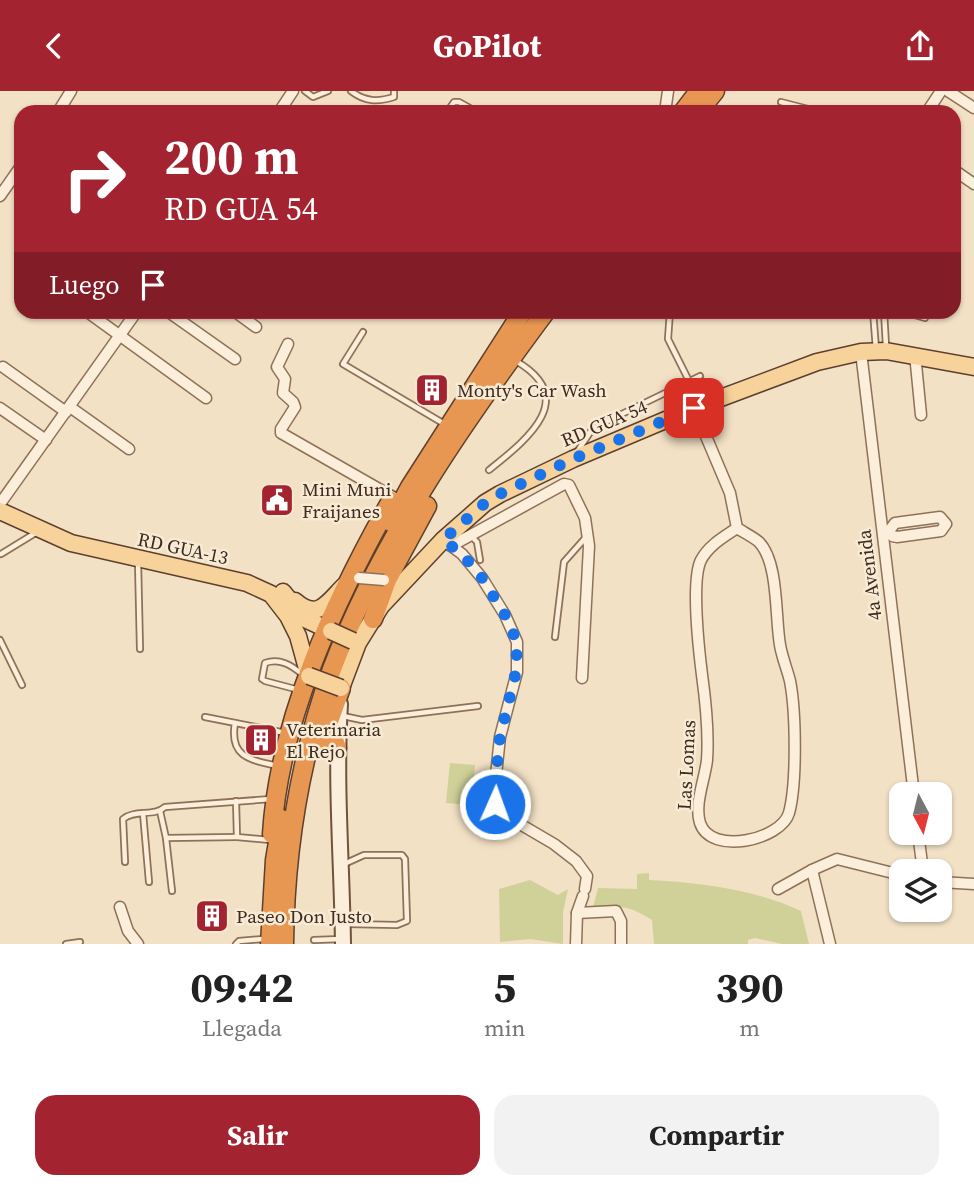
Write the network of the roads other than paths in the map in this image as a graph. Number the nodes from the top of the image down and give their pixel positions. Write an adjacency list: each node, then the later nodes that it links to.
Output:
1 (305, 91): 2 (lane)
2 (328, 91)
3 (351, 91): 4 (lane)
4 (394, 91)
5 (948, 91): 8 (street)
6 (781, 102): 7 (lane)
7 (793, 105)
8 (974, 108)
9 (14, 176): 10 (street)
10 (0, 196)
11 (97, 319): 24 (street)
12 (131, 319): 24 (street)
13 (178, 319): 28 (street)
14 (245, 319): 22 (street)
15 (517, 319): 41 (highway)
16 (518, 319): 87 (highway)
17 (541, 319): 87 (highway)
18 (542, 319): 29 (highway)
19 (669, 319): 34 (lane)
20 (873, 319): 26 (lane)
21 (882, 319): 26 (lane)
22 (256, 327)
23 (363, 332): 41 (lane)
24 (120, 335): 35 (street); 38 (street)
25 (288, 344): 46 (street)
26 (874, 351): 27 (main road, RD GUA 54); 30 (main road, RD GUA 54); 40 (street, 4a Avenida)
27 (915, 354): 32 (main road, RD GUA 54); 39 (street)
28 (235, 359)
29 (516, 361): 45 (lane); 59 (highway)
30 (810, 364): 37 (main road, RD GUA 54); 40 (street)
31 (3, 367): 38 (street)
32 (974, 367)
33 (700, 376): 34 (lane)
34 (689, 381): 44 (lane)
35 (206, 398)
36 (0, 408): 42 (street)
37 (694, 408): 44 (main road, RD GUA 54); 48 (street)
38 (68, 409): 42 (street); 43 (street)
39 (921, 415)
40 (868, 420): 50 (street, 4a Avenida)
41 (441, 422): 46 (highway)
42 (46, 440): 47 (street)
43 (129, 449)
44 (573, 459): 53 (main road, RD GUA 54)
45 (489, 471)
46 (393, 496): 58 (highway)
47 (1, 504): 49 (main road, RD GUA-13); 60 (main road, RD GUA-13)
48 (737, 528): 48 (street, Las Lomas)
49 (41, 530): 54 (lane); 55 (main road, RD GUA-13)
50 (885, 531): 50 (street); 78 (street, 4a Avenida)
51 (470, 535): 52 (street); 53 (street); 56 (lane)
52 (587, 535): 63 (lane); 67 (street)
53 (447, 543): 57 (main road, RD GUA 54); 99 (street)
54 (1, 554)
55 (138, 560): 66 (lane); 68 (main road, RD GUA-13)
56 (480, 560)
57 (412, 573): 59 (street); 61 (main road, RD GUA 54)
58 (354, 578): 59 (street, bridge); 60 (main road); 62 (highway)
59 (386, 580): 61 (highway)
60 (278, 586): 62 (main road, RD GUA-13)
61 (373, 619): 65 (main road, RD GUA 54)
62 (329, 630): 65 (main road, RD GUA-13, bridge); 68 (highway)
63 (555, 637)
64 (0, 640): 69 (lane)
65 (355, 642): 70 (main road, RD GUA 54)
66 (140, 649)
67 (582, 678)
68 (307, 682): 68 (lane); 70 (main road, bridge); 75 (highway)
69 (22, 685)
70 (341, 688): 72 (street); 76 (highway)
71 (478, 706): 72 (lane)
72 (339, 715): 76 (street)
73 (205, 717): 74 (lane)
74 (235, 723): 75 (lane); 77 (lane)
75 (290, 733): 77 (highway)
76 (328, 749): 83 (highway); 89 (street)
77 (282, 767): 79 (highway)
78 (913, 782)
79 (274, 798): 80 (lane); 86 (highway)
80 (236, 801): 81 (lane); 84 (lane)
81 (160, 811): 82 (lane); 85 (lane)
82 (143, 813): 88 (lane); 93 (lane)
83 (301, 832): 87 (highway); 101 (highway)
84 (237, 837): 85 (lane); 86 (lane)
85 (166, 838): 97 (lane)
86 (272, 840): 87 (highway); 100 (highway)
87 (282, 860): 92 (highway)
88 (125, 862)
89 (342, 865): 102 (street); 102 (lane)
90 (812, 870): 91 (street); 96 (street); 113 (street)
91 (889, 872)
92 (280, 882): 100 (highway); 101 (highway); 105 (highway); 109 (highway)
93 (149, 883)
94 (952, 883): 95 (street)
95 (974, 884)
96 (778, 890)
97 (172, 891)
98 (120, 907): 107 (street)
99 (577, 913): 111 (street); 112 (street)
100 (265, 916): 105 (highway)
101 (295, 917): 110 (highway)
102 (343, 936): 103 (lane)
103 (314, 940)
104 (80, 942): 106 (lane)
105 (265, 942): 108 (lane)
106 (66, 944)
107 (138, 944)
108 (236, 944)
109 (284, 944)
110 (294, 944)
111 (576, 944)
112 (621, 944)
113 (830, 944)

